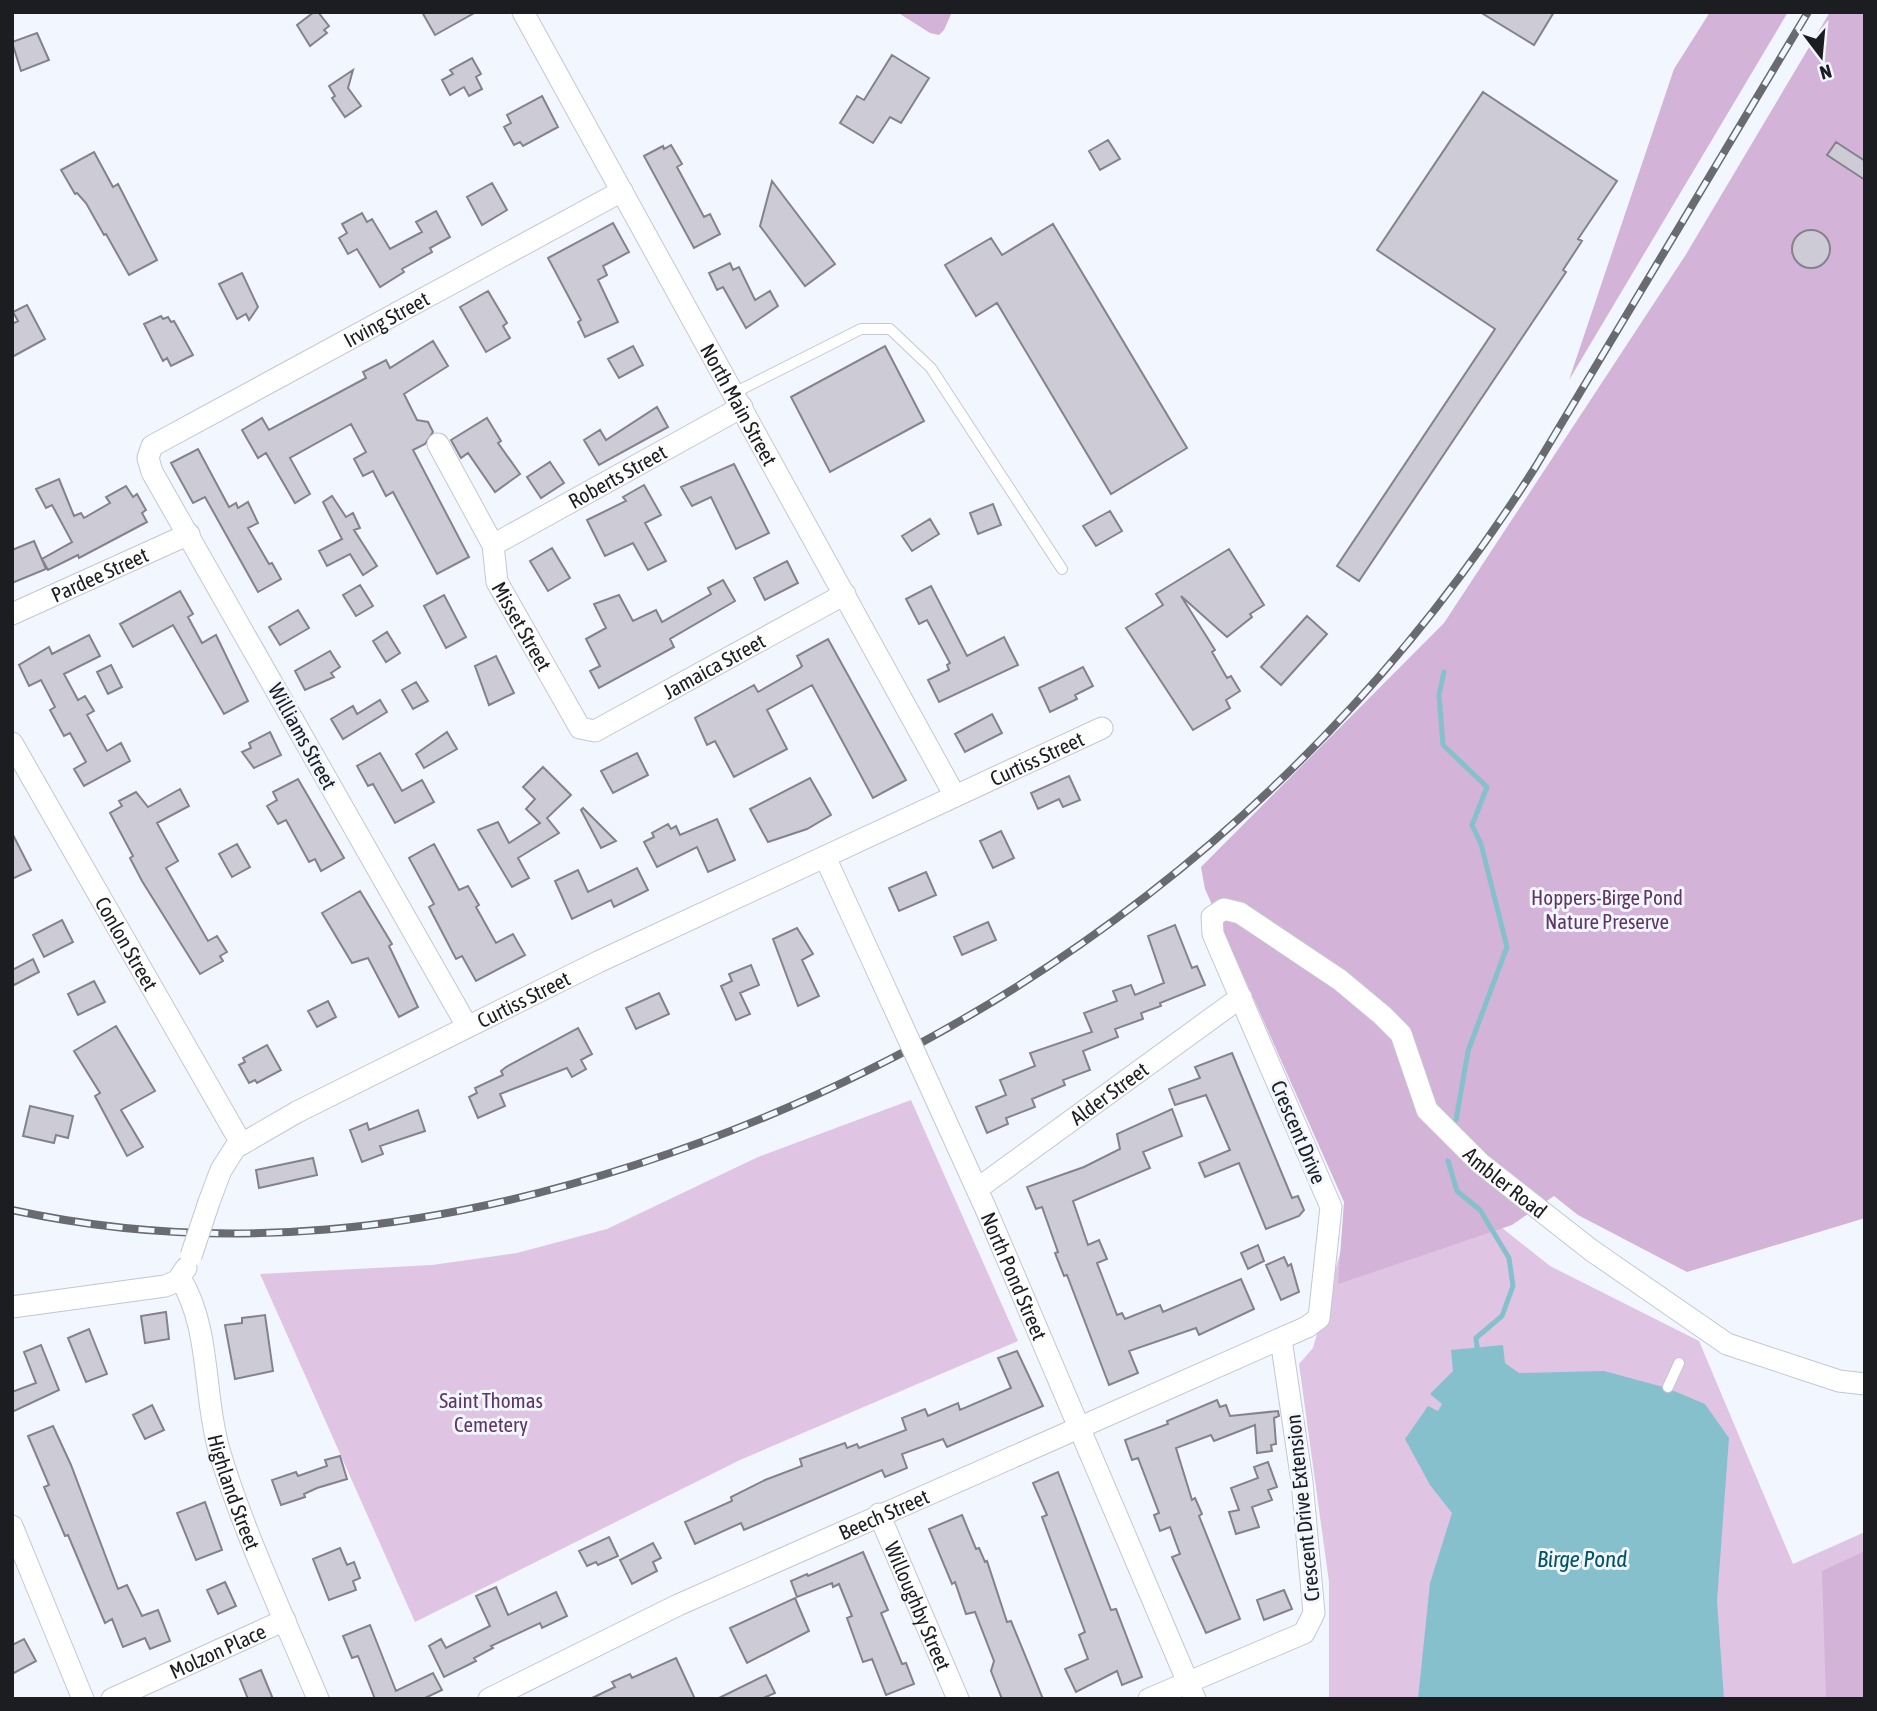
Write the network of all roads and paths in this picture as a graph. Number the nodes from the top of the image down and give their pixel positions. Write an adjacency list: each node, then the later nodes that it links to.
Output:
1 (523, 12): 2 (street, North Main Street)
2 (622, 191): 3 (street, North Main Street); 5 (street, Irving Street)
3 (738, 400): 7 (street, Roberts Street); 8 (lane); 9 (street, North Main Street)
4 (438, 444): 7 (street, Misset Street)
5 (152, 446): 6 (street, Williams Street)
6 (189, 534): 10 (street, Pardee Street); 18 (street, Williams Street)
7 (493, 545): 11 (street, Misset Street)
8 (1062, 569)
9 (845, 594): 11 (street, Jamaica Street); 14 (street, North Main Street)
10 (12, 614)
11 (580, 728)
12 (1102, 728): 14 (street, Curtiss Street)
13 (12, 743): 19 (street, Conlon Street)
14 (955, 796): 15 (street, Curtiss Street)
15 (825, 857): 18 (street, Curtiss Street); 20 (street, North Pond Street, bridge)
16 (1215, 914): 17 (street, Crescent Drive); 25 (street, Ambler Road)
17 (1241, 997): 20 (street, Alder Street); 23 (street, Crescent Drive)
18 (467, 1026): 19 (street, Curtiss Street)
19 (241, 1143): 21 (street, Curtiss Street, bridge)
20 (977, 1189): 27 (street, North Pond Street)
21 (180, 1278): 22 (street); 30 (street, Highland Street)
22 (12, 1307)
23 (1281, 1339): 27 (street, Beech Street); 31 (street, Crescent Drive Extension)
24 (1679, 1363): 26 (lane)
25 (1865, 1384)
26 (1668, 1387)
27 (1080, 1427): 28 (street, Beech Street); 31 (street, North Pond Street)
28 (879, 1514): 35 (street, Beech Street); 36 (street, Willoughby Street)
29 (12, 1525): 32 (street)
30 (285, 1620): 33 (street, Molzon Place); 34 (street, Highland Street)
31 (1191, 1690): 37 (street, Crescent Drive Extension)
32 (83, 1699)
33 (113, 1699)
34 (318, 1699)
35 (489, 1699)
36 (958, 1699)
37 (1149, 1699)

